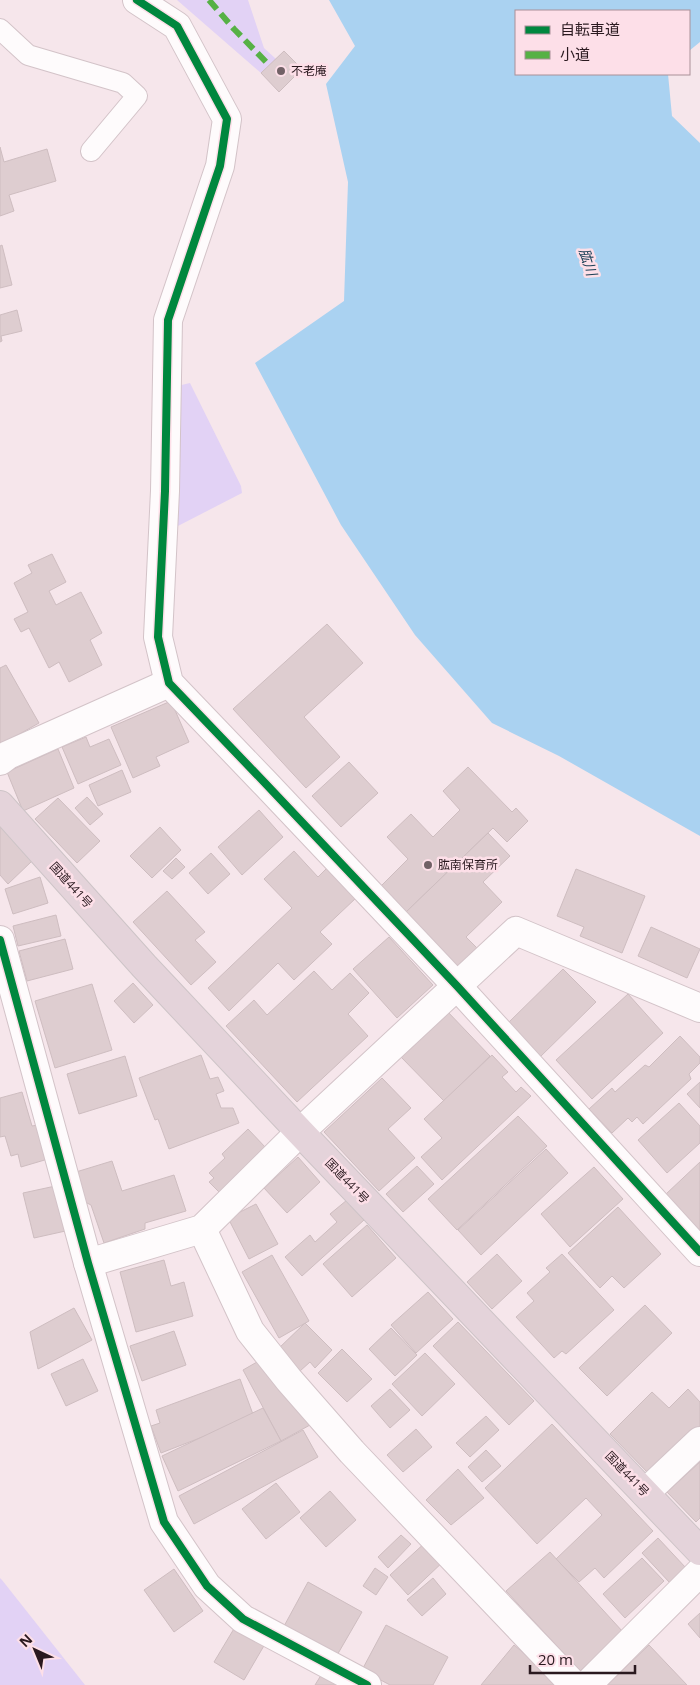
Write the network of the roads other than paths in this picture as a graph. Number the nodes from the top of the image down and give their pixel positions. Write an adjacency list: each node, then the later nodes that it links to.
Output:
1 (137, 0): 4 (street)
2 (0, 29): 3 (lane)
3 (91, 151)
4 (168, 683): 5 (street); 8 (street)
5 (0, 761)
6 (0, 806): 10 (highway, 国道441号)
7 (0, 940): 13 (street)
8 (457, 986): 9 (street); 10 (street); 12 (street)
9 (700, 1008)
10 (300, 1132): 11 (street); 15 (highway, 国道441号)
11 (202, 1229): 13 (street); 19 (street)
12 (700, 1252)
13 (88, 1263): 18 (street)
14 (700, 1441): 15 (street)
15 (645, 1493): 16 (highway, 国道441号)
16 (700, 1551)
17 (700, 1572): 20 (street)
18 (367, 1685)
19 (574, 1685)
20 (587, 1685)

